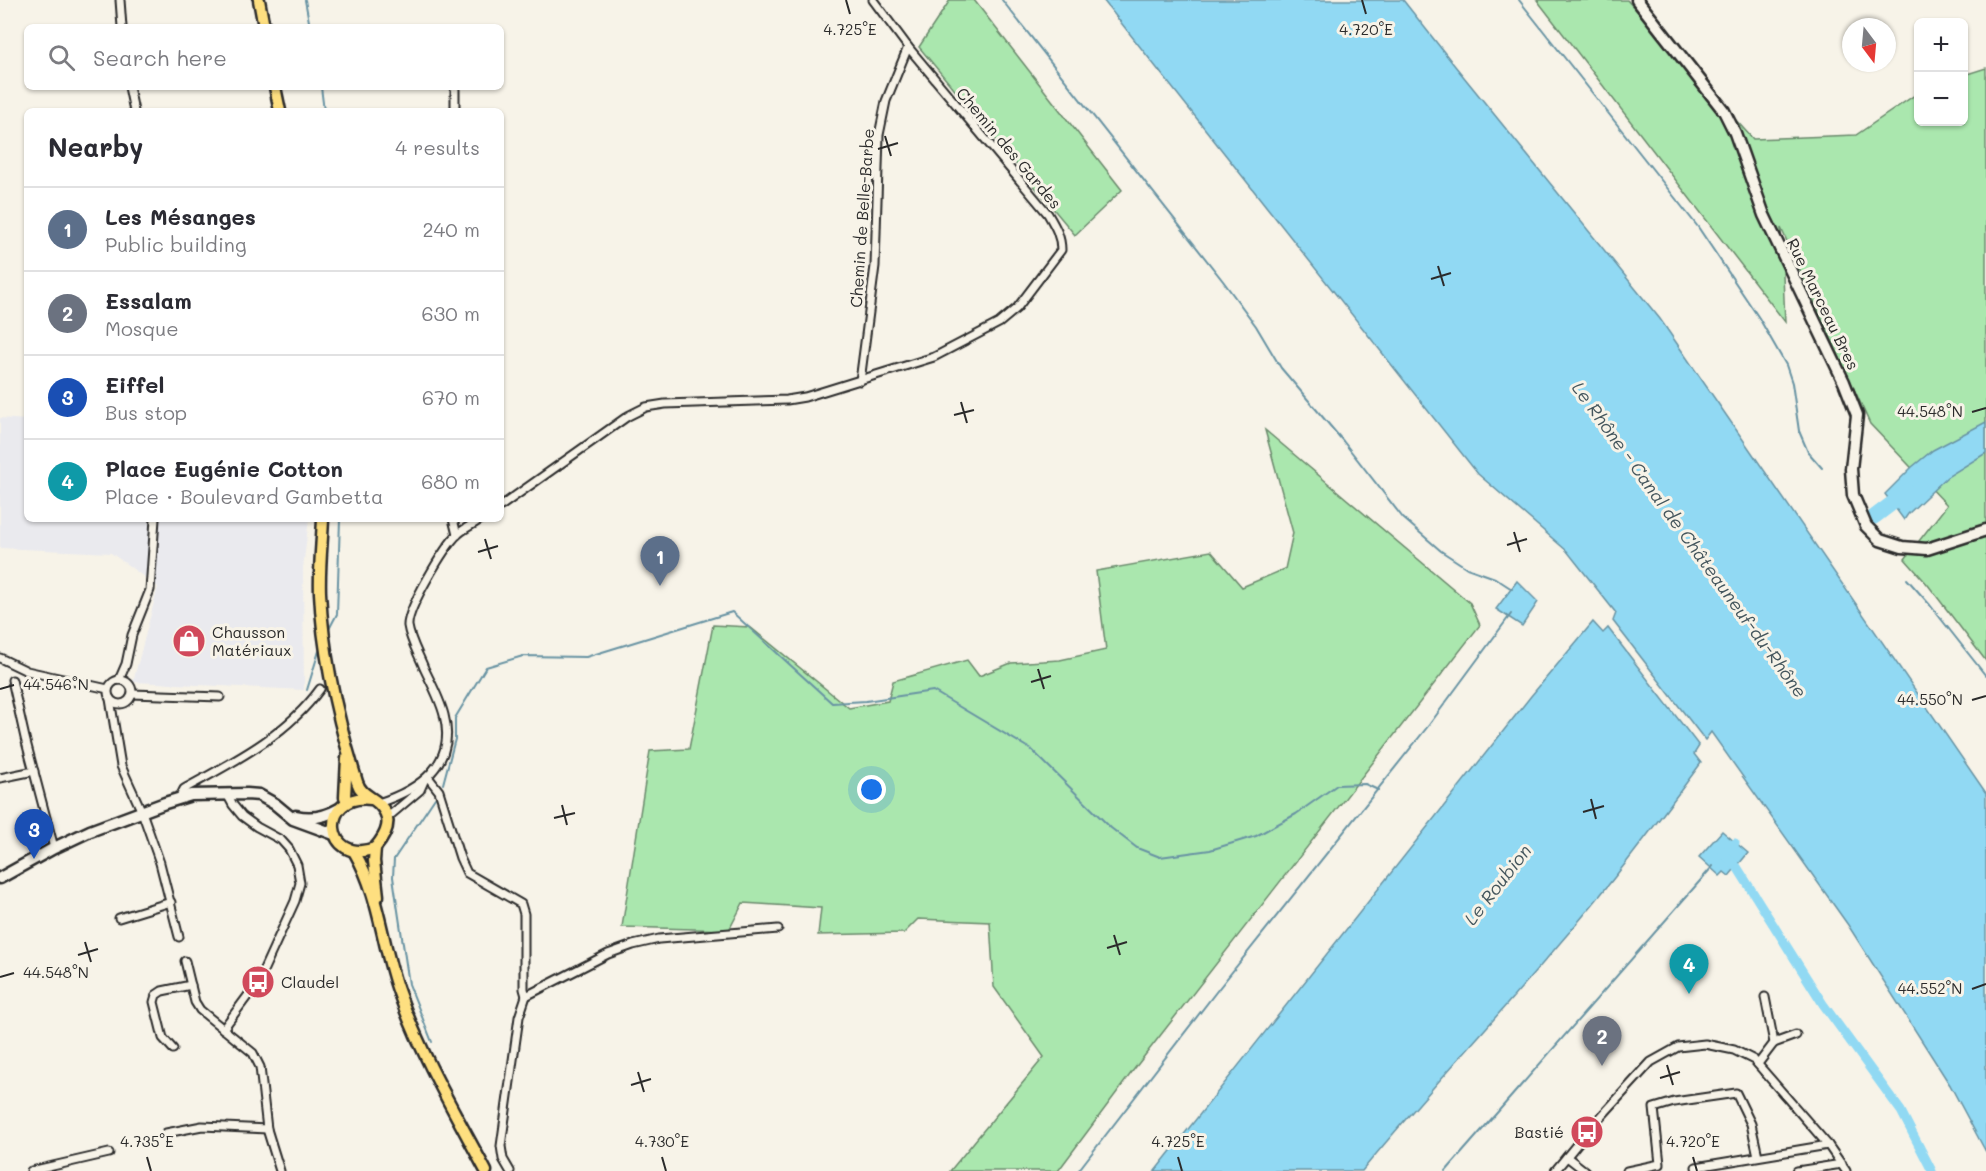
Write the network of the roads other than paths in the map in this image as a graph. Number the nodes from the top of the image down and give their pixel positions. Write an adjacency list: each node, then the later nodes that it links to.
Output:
1 (120, 0): 5 (street)
2 (259, 0): 6 (main road)
3 (873, 0): 7 (street)
4 (1637, 0): 20 (street, Rue Marceau Bres)
5 (122, 24)
6 (263, 24)
7 (908, 47): 14 (street, Chemin de Belle-Barbe); 14 (street, Chemin des Gardes)
8 (130, 90): 11 (street)
9 (276, 90): 12 (main road)
10 (455, 90): 13 (street)
11 (133, 108)
12 (279, 108)
13 (455, 108)
14 (860, 381): 15 (street, Chemin des Gardes)
15 (504, 504)
16 (155, 522): 23 (street)
17 (323, 522): 34 (main road)
18 (454, 522): 21 (street)
19 (476, 522): 21 (street)
20 (1986, 530)
21 (457, 535): 37 (street)
22 (0, 658): 27 (street)
23 (126, 664): 25 (street); 26 (street)
24 (12, 680): 35 (street)
25 (119, 680): 26 (street); 27 (street)
26 (129, 685): 29 (street)
27 (108, 689): 31 (street)
28 (320, 689): 39 (street)
29 (132, 694): 30 (street); 32 (street)
30 (220, 698)
31 (110, 699): 32 (street); 33 (street)
32 (118, 704): 33 (street)
33 (115, 732): 42 (street)
34 (347, 749): 40 (main road); 41 (main road)
35 (34, 771): 36 (street); 46 (street)
36 (0, 778)
37 (426, 779): 40 (street); 44 (street); 57 (street)
38 (227, 794): 39 (street); 43 (street); 59 (street)
39 (180, 797): 42 (street)
40 (375, 801): 41 (main road); 44 (main road)
41 (343, 805): 43 (street); 45 (main road)
42 (142, 812): 46 (street); 50 (street)
43 (287, 814): 45 (street)
44 (388, 817): 47 (main road)
45 (334, 834): 48 (main road)
46 (54, 848): 49 (street)
47 (375, 848): 48 (main road); 52 (main road)
48 (355, 853): 52 (main road)
49 (0, 878)
50 (171, 902): 51 (street); 54 (street)
51 (119, 918)
52 (380, 918): 74 (main road)
53 (778, 929): 57 (street)
54 (178, 937)
55 (185, 962): 56 (street)
56 (191, 985): 59 (street); 62 (street)
57 (526, 996): 71 (street)
58 (1764, 997): 61 (street)
59 (223, 1029): 64 (street)
60 (1796, 1035): 61 (street)
61 (1774, 1043): 63 (street)
62 (173, 1049)
63 (1758, 1064): 66 (street); 69 (street)
64 (267, 1129): 65 (street); 73 (street)
65 (166, 1133)
66 (1828, 1145): 68 (street); 70 (street)
67 (109, 1153): 72 (street)
68 (1758, 1156): 77 (street); 78 (street)
69 (1567, 1157): 75 (street); 76 (street)
70 (1842, 1164): 79 (street); 80 (street)
71 (509, 1170)
72 (31, 1171)
73 (280, 1171)
74 (486, 1171)
75 (1555, 1171)
76 (1585, 1171)
77 (1627, 1171)
78 (1696, 1171)
79 (1797, 1171)
80 (1846, 1171)

